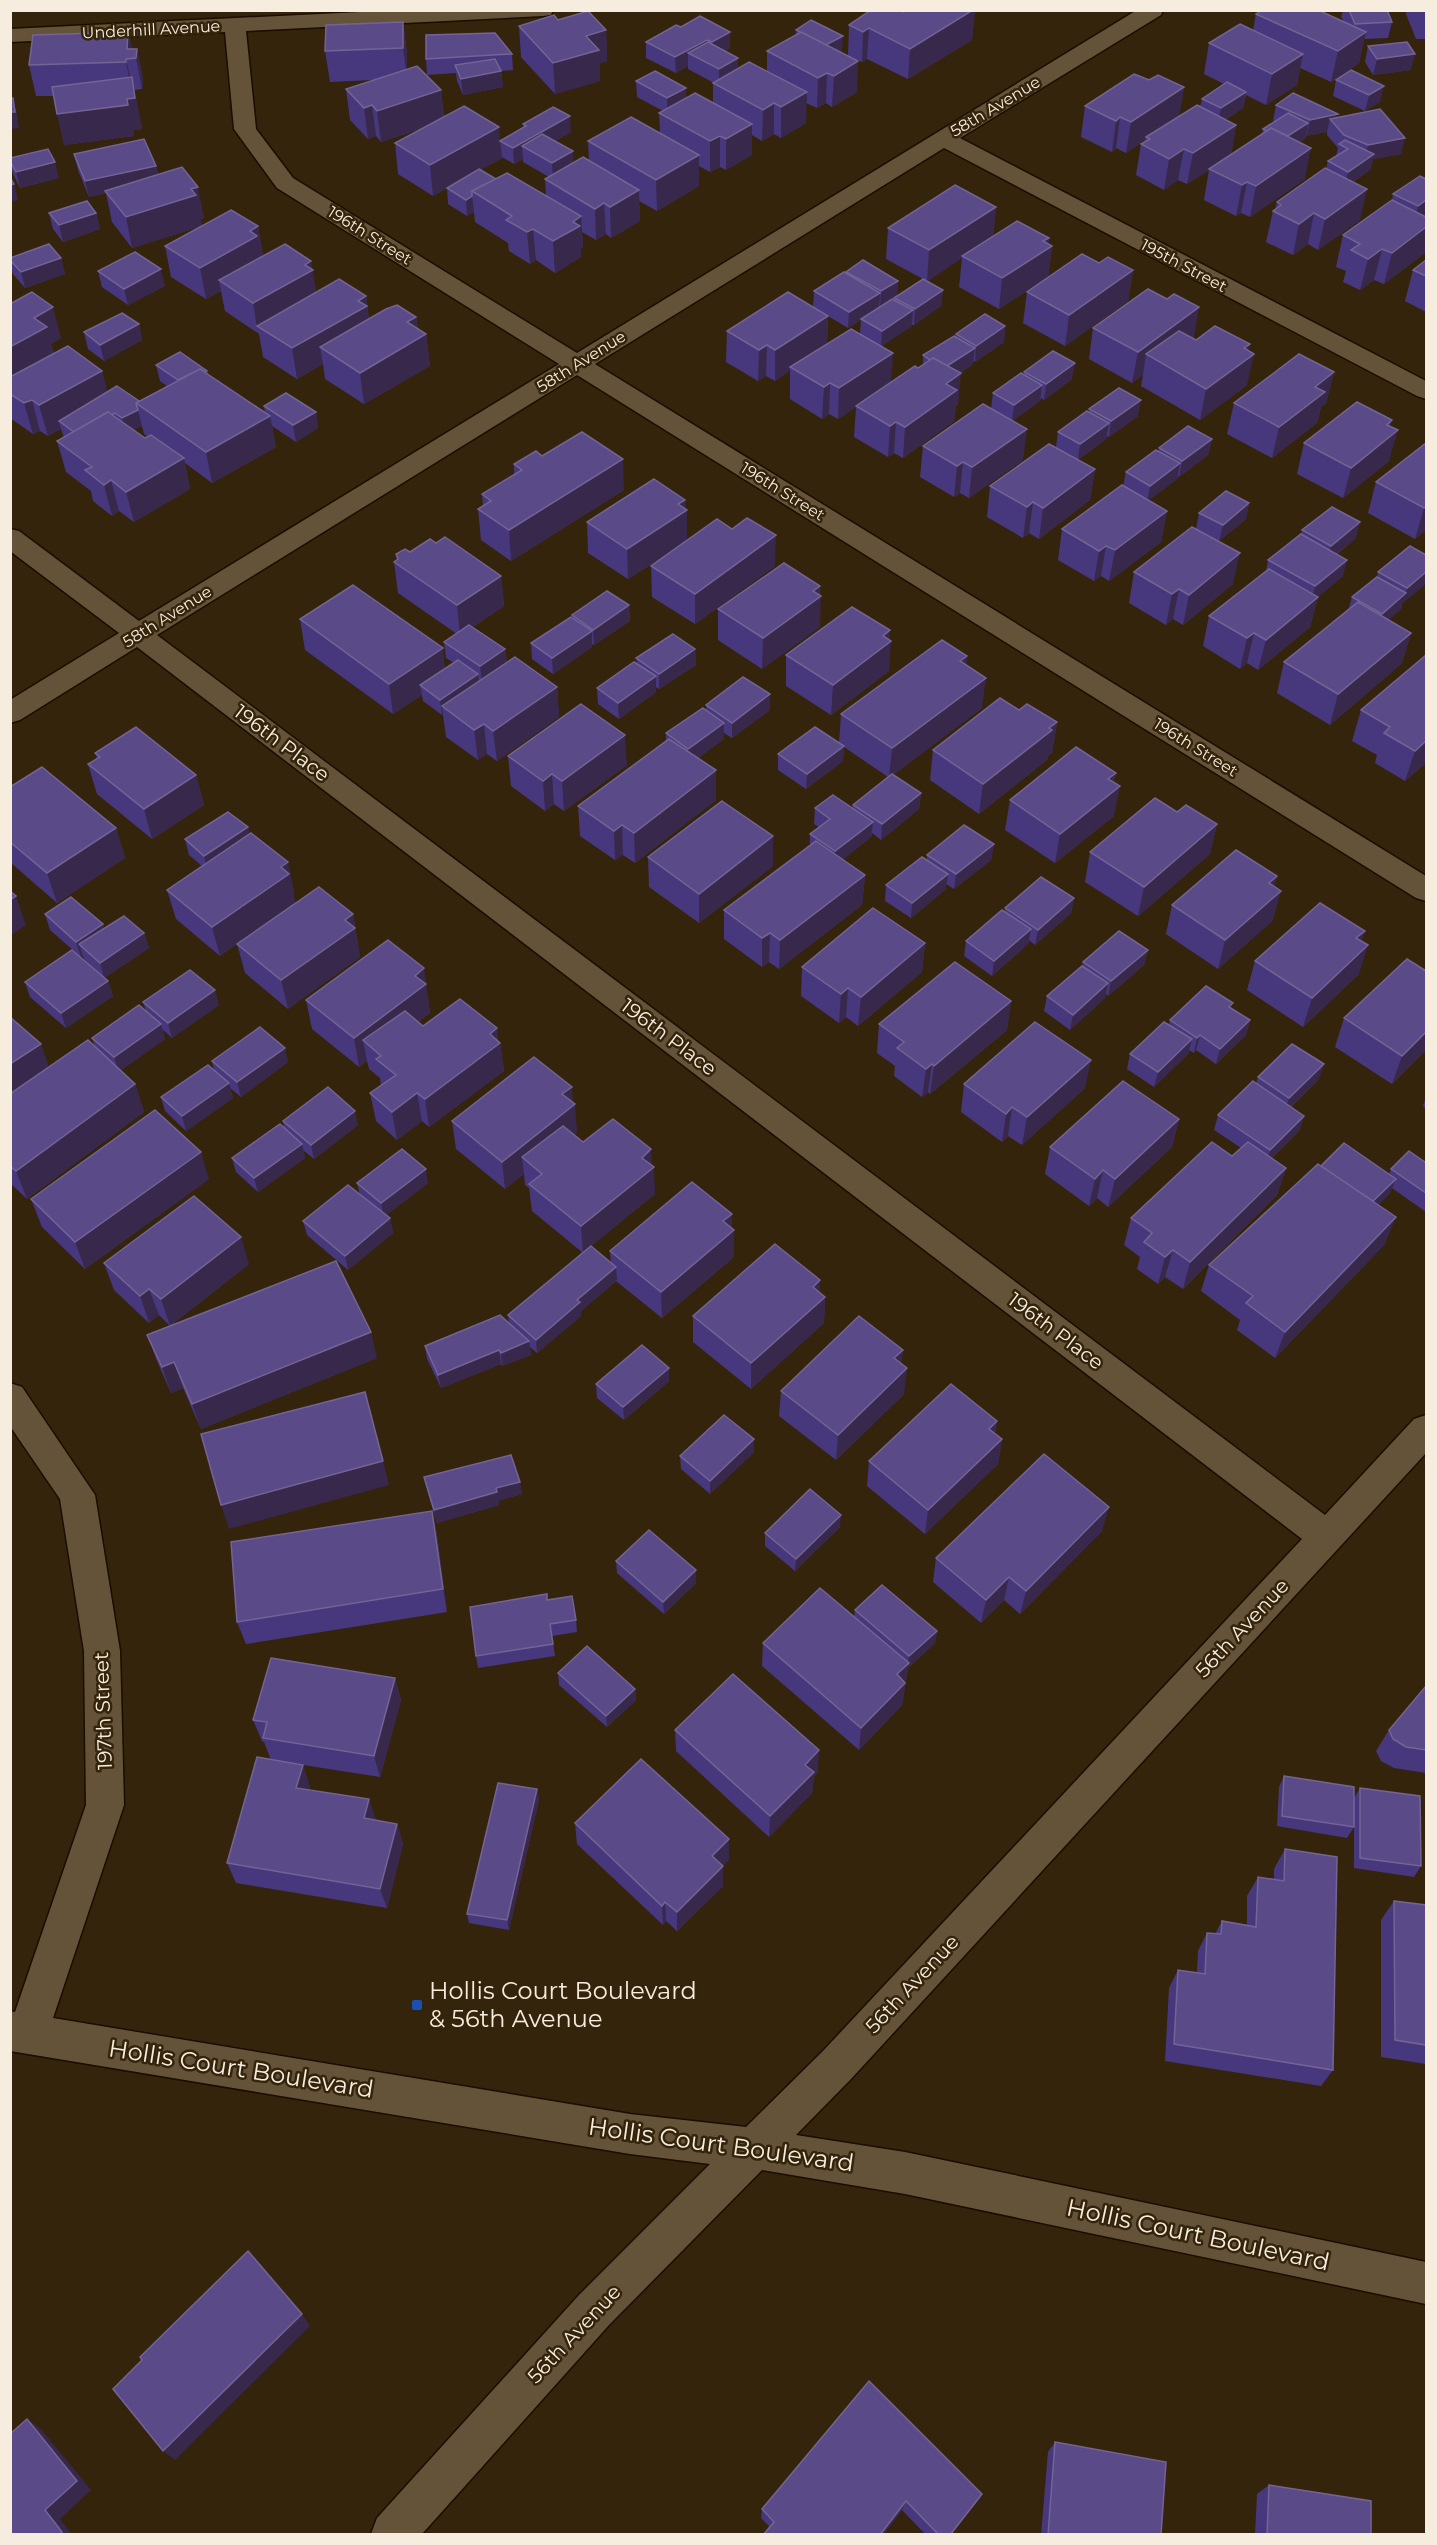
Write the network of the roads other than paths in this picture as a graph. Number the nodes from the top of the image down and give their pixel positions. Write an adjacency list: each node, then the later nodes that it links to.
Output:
1 (543, 10): 3 (street, Underhill Avenue)
2 (1153, 10): 5 (street, 58th Avenue)
3 (235, 25): 4 (street, Underhill Avenue); 6 (street, 196th Street)
4 (10, 36)
5 (942, 138): 6 (street, 58th Avenue); 7 (street, 195th Street)
6 (577, 363): 9 (street, 58th Avenue); 11 (street, 196th Street)
7 (1426, 391)
8 (10, 537): 9 (street, 196th Place)
9 (139, 633): 10 (street, 58th Avenue); 14 (street, 196th Place)
10 (10, 713)
11 (1426, 890)
12 (10, 1397): 15 (street, 197th Street)
13 (1426, 1430): 14 (street, 56th Avenue)
14 (1327, 1537): 16 (street, 56th Avenue)
15 (19, 2032): 16 (street, Hollis Court Boulevard)
16 (757, 2149): 17 (street, Hollis Court Boulevard); 18 (street, 56th Avenue)
17 (1426, 2283)
18 (393, 2535)

